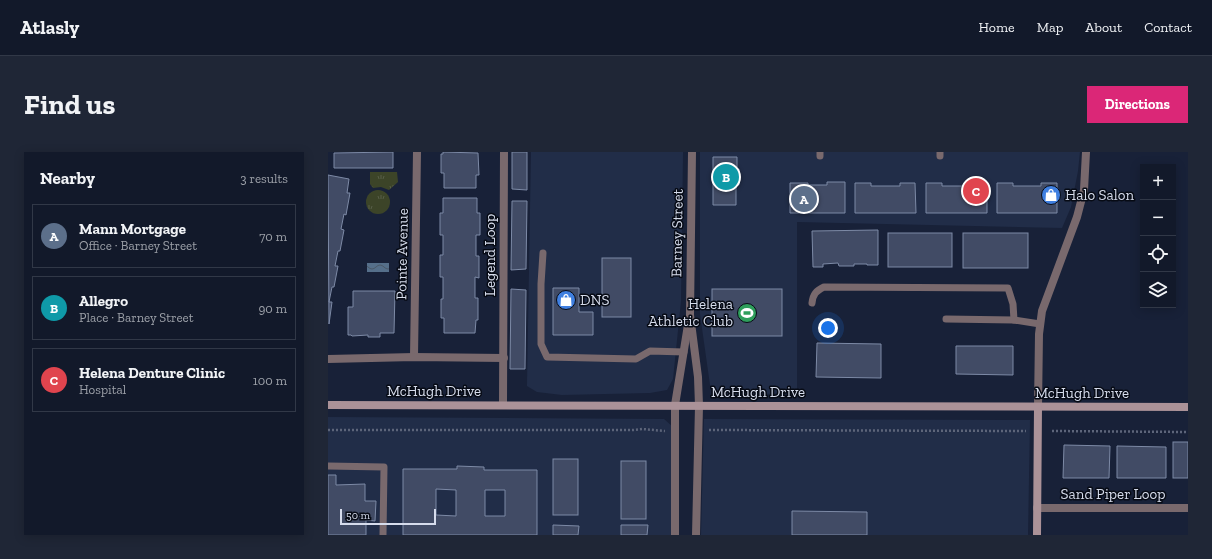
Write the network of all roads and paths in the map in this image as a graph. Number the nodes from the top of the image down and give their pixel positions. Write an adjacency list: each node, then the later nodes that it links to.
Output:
1 (417, 152): 12 (street, Pointe Avenue)
2 (504, 152): 13 (street, Legend Loop)
3 (692, 152): 7 (street, Barney Street)
4 (1086, 152): 10 (street)
5 (543, 253): 11 (lane)
6 (812, 303): 9 (lane)
7 (690, 315): 11 (street); 18 (street)
8 (946, 319): 9 (lane)
9 (1014, 320): 10 (lane)
10 (1040, 324): 19 (street)
11 (684, 352): 17 (street)
12 (414, 357): 13 (street); 14 (street)
13 (504, 358): 16 (street, Legend Loop)
14 (328, 359)
15 (328, 405): 16 (street, McHugh Drive)
16 (503, 405): 17 (street, McHugh Drive)
17 (676, 406): 18 (street, McHugh Drive); 31 (street)
18 (699, 406): 19 (street, McHugh Drive); 32 (street)
19 (1038, 407): 20 (street, McHugh Drive); 28 (street)
20 (1188, 407)
21 (328, 430): 22 (path)
22 (670, 430)
23 (706, 430): 24 (path)
24 (1026, 431)
25 (1052, 431): 26 (path)
26 (1188, 432)
27 (328, 466): 30 (lane)
28 (1038, 508): 29 (street, Sand Piper Loop); 33 (street)
29 (1188, 508)
30 (383, 535)
31 (675, 535)
32 (696, 535)
33 (1037, 535)

